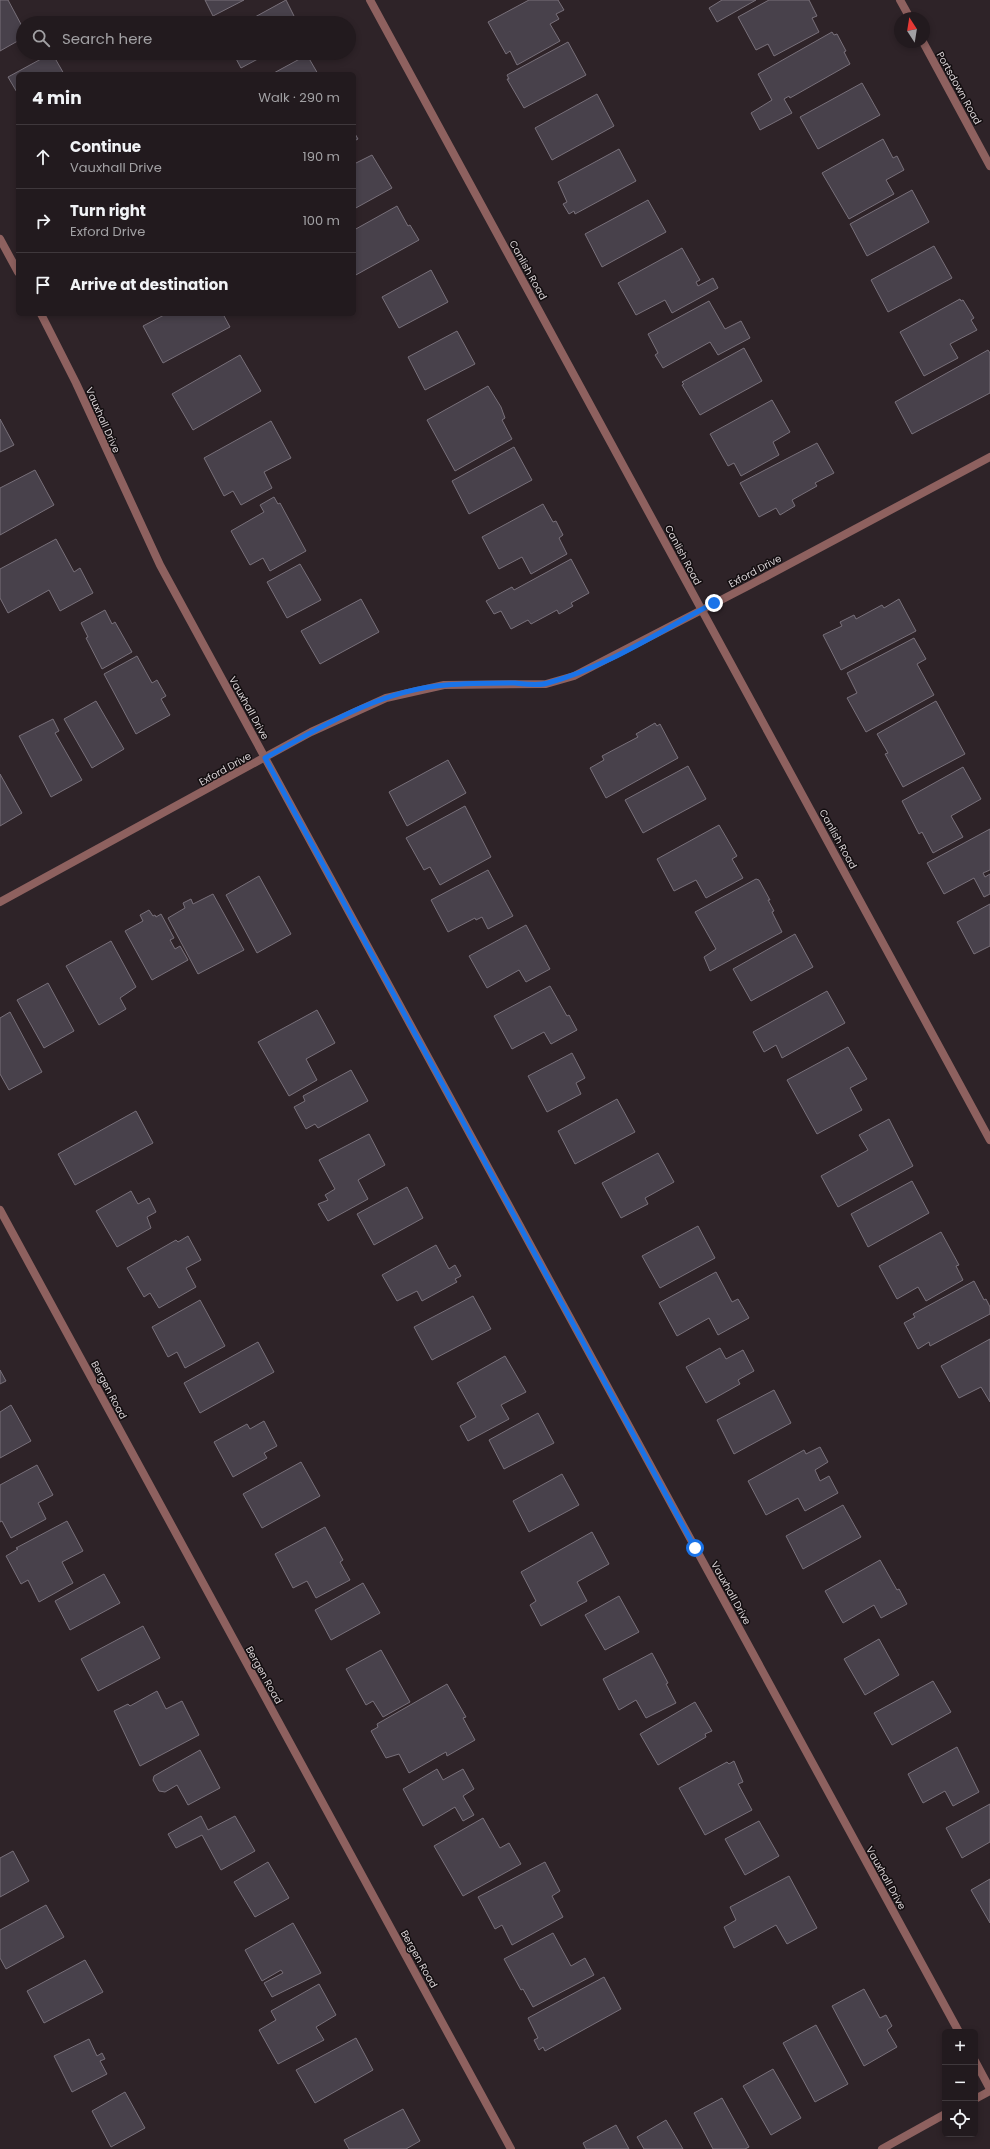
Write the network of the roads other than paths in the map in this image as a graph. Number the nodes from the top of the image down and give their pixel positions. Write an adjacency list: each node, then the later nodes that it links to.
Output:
1 (370, 0): 10 (street, Canlish Road)
2 (900, 0): 3 (street)
3 (907, 12)
4 (926, 48): 5 (street, Portsdown Road)
5 (990, 166)
6 (0, 239): 7 (street)
7 (16, 268)
8 (42, 316): 11 (street, Vauxhall Drive)
9 (990, 457): 10 (street, Exford Drive)
10 (702, 610): 11 (street, Exford Drive); 13 (street, Canlish Road)
11 (265, 758): 12 (street, Exford Drive); 15 (street, Vauxhall Drive)
12 (0, 902)
13 (990, 1140)
14 (0, 1210): 20 (street, Bergen Road)
15 (957, 2029)
16 (977, 2065): 17 (street)
17 (990, 2090): 18 (street)
18 (978, 2097)
19 (942, 2116): 21 (street)
20 (511, 2149)
21 (882, 2149)

